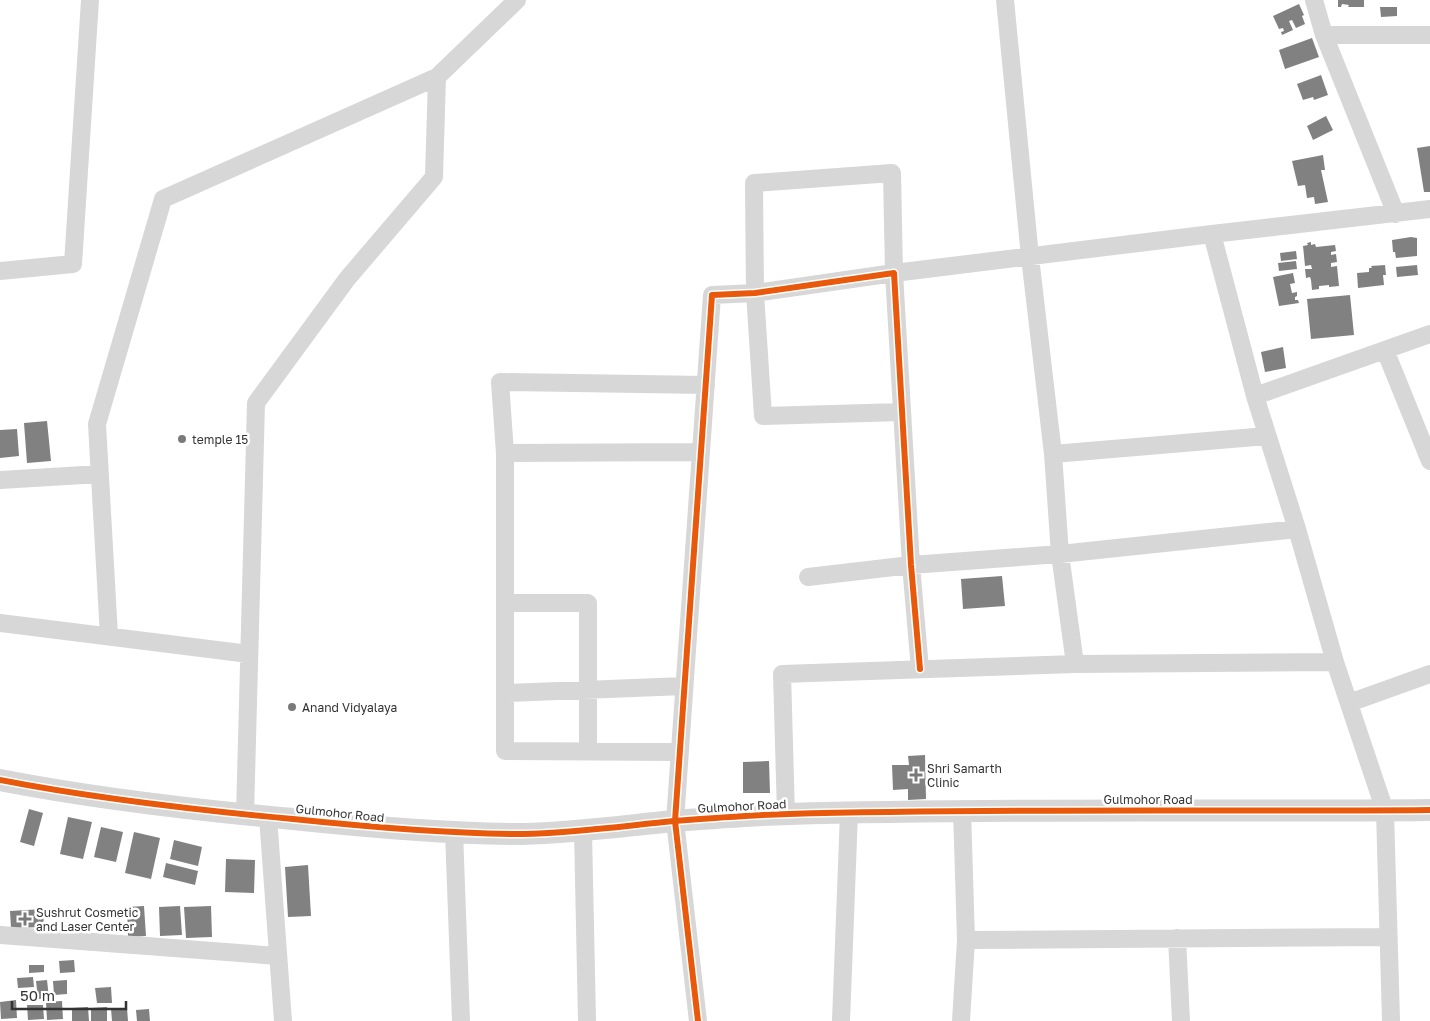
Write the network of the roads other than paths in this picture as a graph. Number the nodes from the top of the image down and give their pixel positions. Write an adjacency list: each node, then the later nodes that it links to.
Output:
1 (90, 0): 12 (street)
2 (517, 0): 7 (street)
3 (1005, 0): 11 (street)
4 (1314, 0): 5 (street)
5 (1324, 35): 6 (street); 9 (street)
6 (1430, 35)
7 (437, 77): 25 (street); 34 (street)
8 (1430, 209): 9 (street)
9 (1396, 214): 10 (street)
10 (1212, 234): 11 (street); 18 (street)
11 (1030, 258): 13 (street); 23 (street)
12 (0, 271)
13 (894, 273): 14 (street); 14 (street); 19 (street)
14 (755, 293): 17 (street); 19 (street)
15 (1430, 334): 16 (street)
16 (1385, 350): 18 (street); 24 (street)
17 (706, 386): 21 (street); 22 (street)
18 (1255, 396): 20 (street)
19 (902, 412): 29 (street)
20 (1267, 436): 23 (street); 27 (street)
21 (701, 452): 22 (street); 39 (street)
22 (505, 453): 31 (street)
23 (1053, 454): 28 (street)
24 (1430, 461)
25 (100, 474): 26 (street); 33 (street)
26 (0, 480)
27 (1296, 528): 28 (street); 35 (street)
28 (1060, 554): 29 (street); 36 (street)
29 (911, 565): 30 (street); 37 (street)
30 (808, 576)
31 (505, 603): 40 (street); 41 (street)
32 (0, 623): 33 (street)
33 (109, 636): 34 (street)
34 (249, 654): 51 (street)
35 (1335, 662): 36 (street); 42 (street)
36 (1075, 664): 37 (street)
37 (920, 669): 50 (street)
38 (1430, 674): 42 (street)
39 (684, 686): 40 (street); 44 (street)
40 (588, 690): 41 (street); 43 (street)
41 (505, 693): 43 (street)
42 (1348, 703): 48 (street)
43 (588, 751): 44 (street)
44 (680, 752): 53 (street)
45 (0, 780): 51 (street, Gulmohor Road)
46 (962, 810): 48 (street, Gulmohor Road); 49 (street, Gulmohor Road); 59 (street)
47 (1430, 810): 48 (street, Gulmohor Road)
48 (1385, 811): 57 (street)
49 (849, 813): 50 (street, Gulmohor Road); 65 (street)
50 (786, 814): 53 (street, Gulmohor Road)
51 (245, 815): 52 (street, Gulmohor Road)
52 (268, 817): 55 (street, Gulmohor Road); 60 (street)
53 (675, 821): 54 (street, Gulmohor Road); 64 (street)
54 (583, 831): 55 (street, Gulmohor Road); 63 (street)
55 (454, 832): 62 (street)
56 (0, 934): 60 (street)
57 (1388, 937): 58 (street); 68 (street)
58 (1177, 938): 59 (street); 67 (street)
59 (966, 940): 66 (street)
60 (278, 956): 61 (street)
61 (283, 1021)
62 (461, 1021)
63 (587, 1021)
64 (698, 1021)
65 (841, 1021)
66 (961, 1021)
67 (1181, 1021)
68 (1391, 1021)

